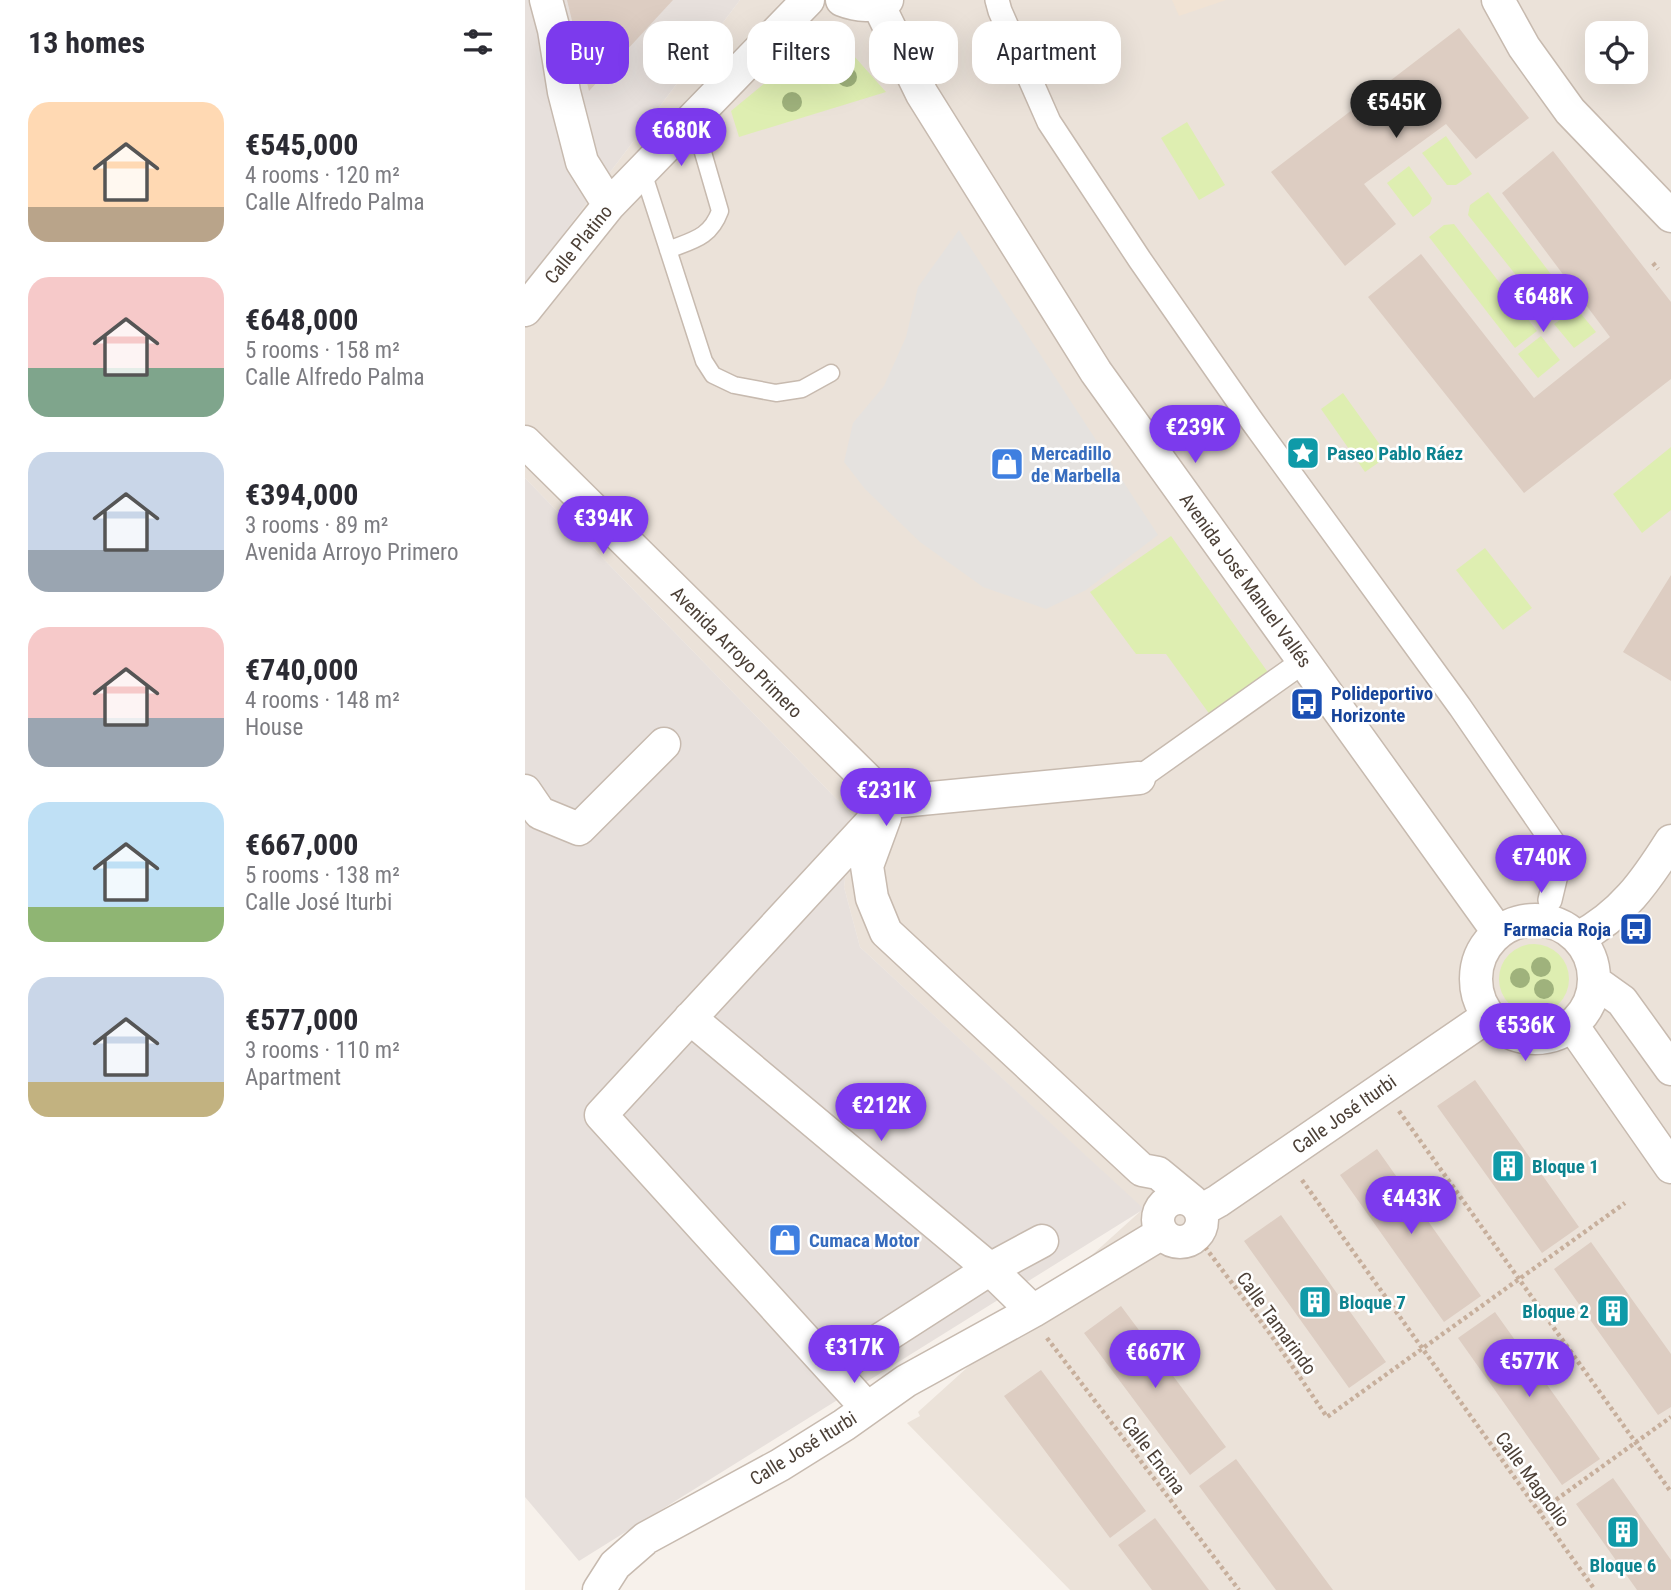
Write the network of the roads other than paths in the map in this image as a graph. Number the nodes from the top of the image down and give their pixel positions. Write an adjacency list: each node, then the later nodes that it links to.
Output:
1 (546, 0): 9 (street)
2 (808, 0): 7 (street, Calle Platino)
3 (842, 0): 6 (street)
4 (997, 0): 21 (street)
5 (1498, 0): 10 (street)
6 (883, 2): 15 (street, Avenida José Manuel Vallés)
7 (693, 118): 8 (street, Calle Platino); 11 (lane)
8 (642, 169): 9 (street, Calle Platino); 11 (lane)
9 (609, 205): 12 (street, Calle Platino)
10 (1671, 216)
11 (669, 250): 13 (lane)
12 (525, 310)
13 (831, 373)
14 (525, 442): 19 (street, Avenida Arroyo Primero)
15 (1304, 661): 17 (street); 22 (street, Avenida José Manuel Vallés)
16 (664, 744): 18 (street)
17 (1139, 778): 19 (street)
18 (525, 791)
19 (890, 802): 26 (street); 30 (street)
20 (1671, 841): 23 (street)
21 (1550, 900)
22 (1498, 932): 23 (street); 25 (street)
23 (1578, 938): 24 (street)
24 (1594, 981): 27 (street); 28 (street)
25 (1488, 1016): 27 (street); 31 (street, Calle José Iturbi)
26 (690, 1018): 34 (street); 36 (street)
27 (1571, 1025): 29 (street)
28 (1671, 1069)
29 (1671, 1167)
30 (1142, 1170): 31 (street); 32 (street)
31 (1196, 1206): 32 (street, Calle José Iturbi)
32 (1160, 1225): 35 (street, Calle José Iturbi)
33 (1042, 1241): 34 (street)
34 (990, 1269): 35 (street); 36 (street)
35 (1040, 1324): 37 (street, Calle José Iturbi)
36 (833, 1370): 37 (street)
37 (867, 1408): 38 (street, Calle José Iturbi)
38 (599, 1590)

